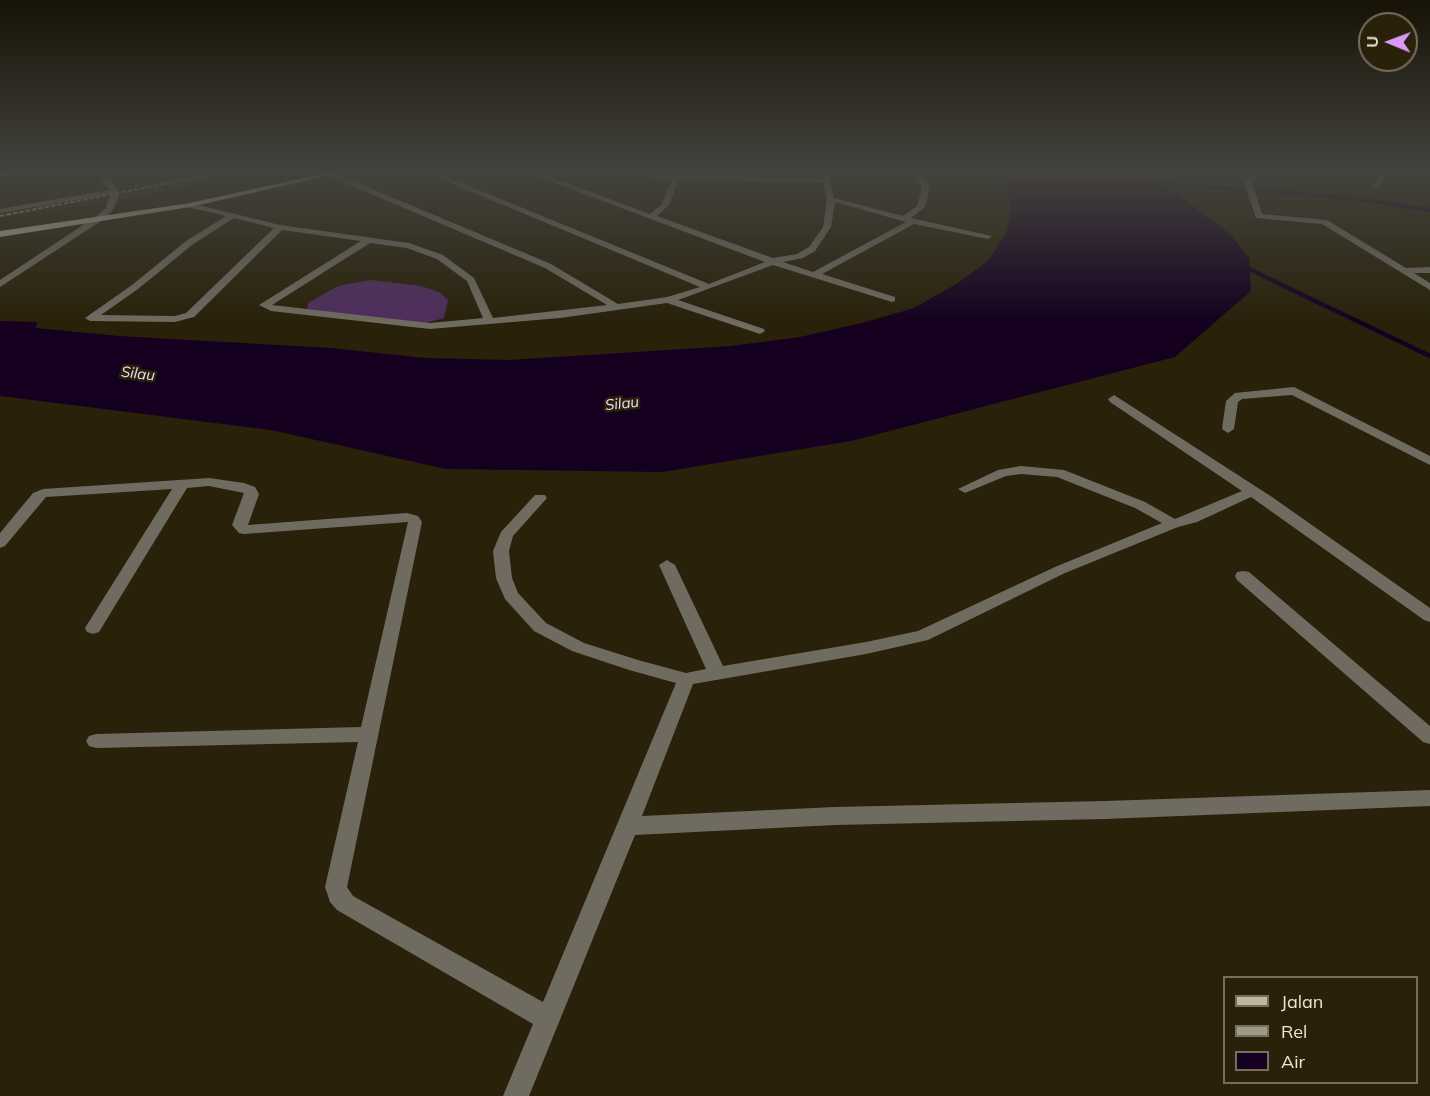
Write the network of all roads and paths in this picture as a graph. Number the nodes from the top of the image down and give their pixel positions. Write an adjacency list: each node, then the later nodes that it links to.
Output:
1 (77, 222): 15 (main road)
2 (93, 222): 22 (street)
3 (222, 222): 13 (street)
4 (259, 222): 13 (street)
5 (445, 222): 27 (street)
6 (551, 222): 23 (street)
7 (669, 222): 18 (street)
8 (828, 222): 18 (street)
9 (905, 222): 21 (street)
10 (920, 222): 16 (street)
11 (1260, 222): 14 (street)
12 (1324, 222): 20 (street)
13 (280, 227): 17 (street)
14 (1262, 230)
15 (0, 234)
16 (988, 236)
17 (369, 240): 28 (street); 28 (street)
18 (774, 261): 21 (street); 23 (street)
19 (1430, 270): 20 (street)
20 (1403, 271): 24 (street)
21 (814, 275): 25 (street)
22 (0, 284)
23 (709, 287): 26 (street)
24 (1430, 287)
25 (892, 299)
26 (668, 300): 27 (street); 29 (street)
27 (618, 308): 28 (street)
28 (489, 321)
29 (760, 332)
30 (1114, 399): 35 (street)
31 (1228, 429): 32 (street)
32 (1430, 461)
33 (182, 484): 38 (street); 42 (street); 45 (street)
34 (965, 489): 37 (street)
35 (1253, 492): 37 (street); 41 (street)
36 (540, 498): 44 (street)
37 (1173, 524): 43 (street)
38 (0, 543)
39 (667, 565): 43 (street)
40 (1243, 576): 46 (street)
41 (1430, 616)
42 (93, 628)
43 (717, 673): 44 (street)
44 (686, 679): 49 (street)
45 (368, 734): 47 (street); 50 (street)
46 (1430, 737)
47 (96, 741)
48 (1430, 798): 49 (street)
49 (628, 826): 50 (street)
50 (548, 1019): 51 (street)
51 (516, 1096)

